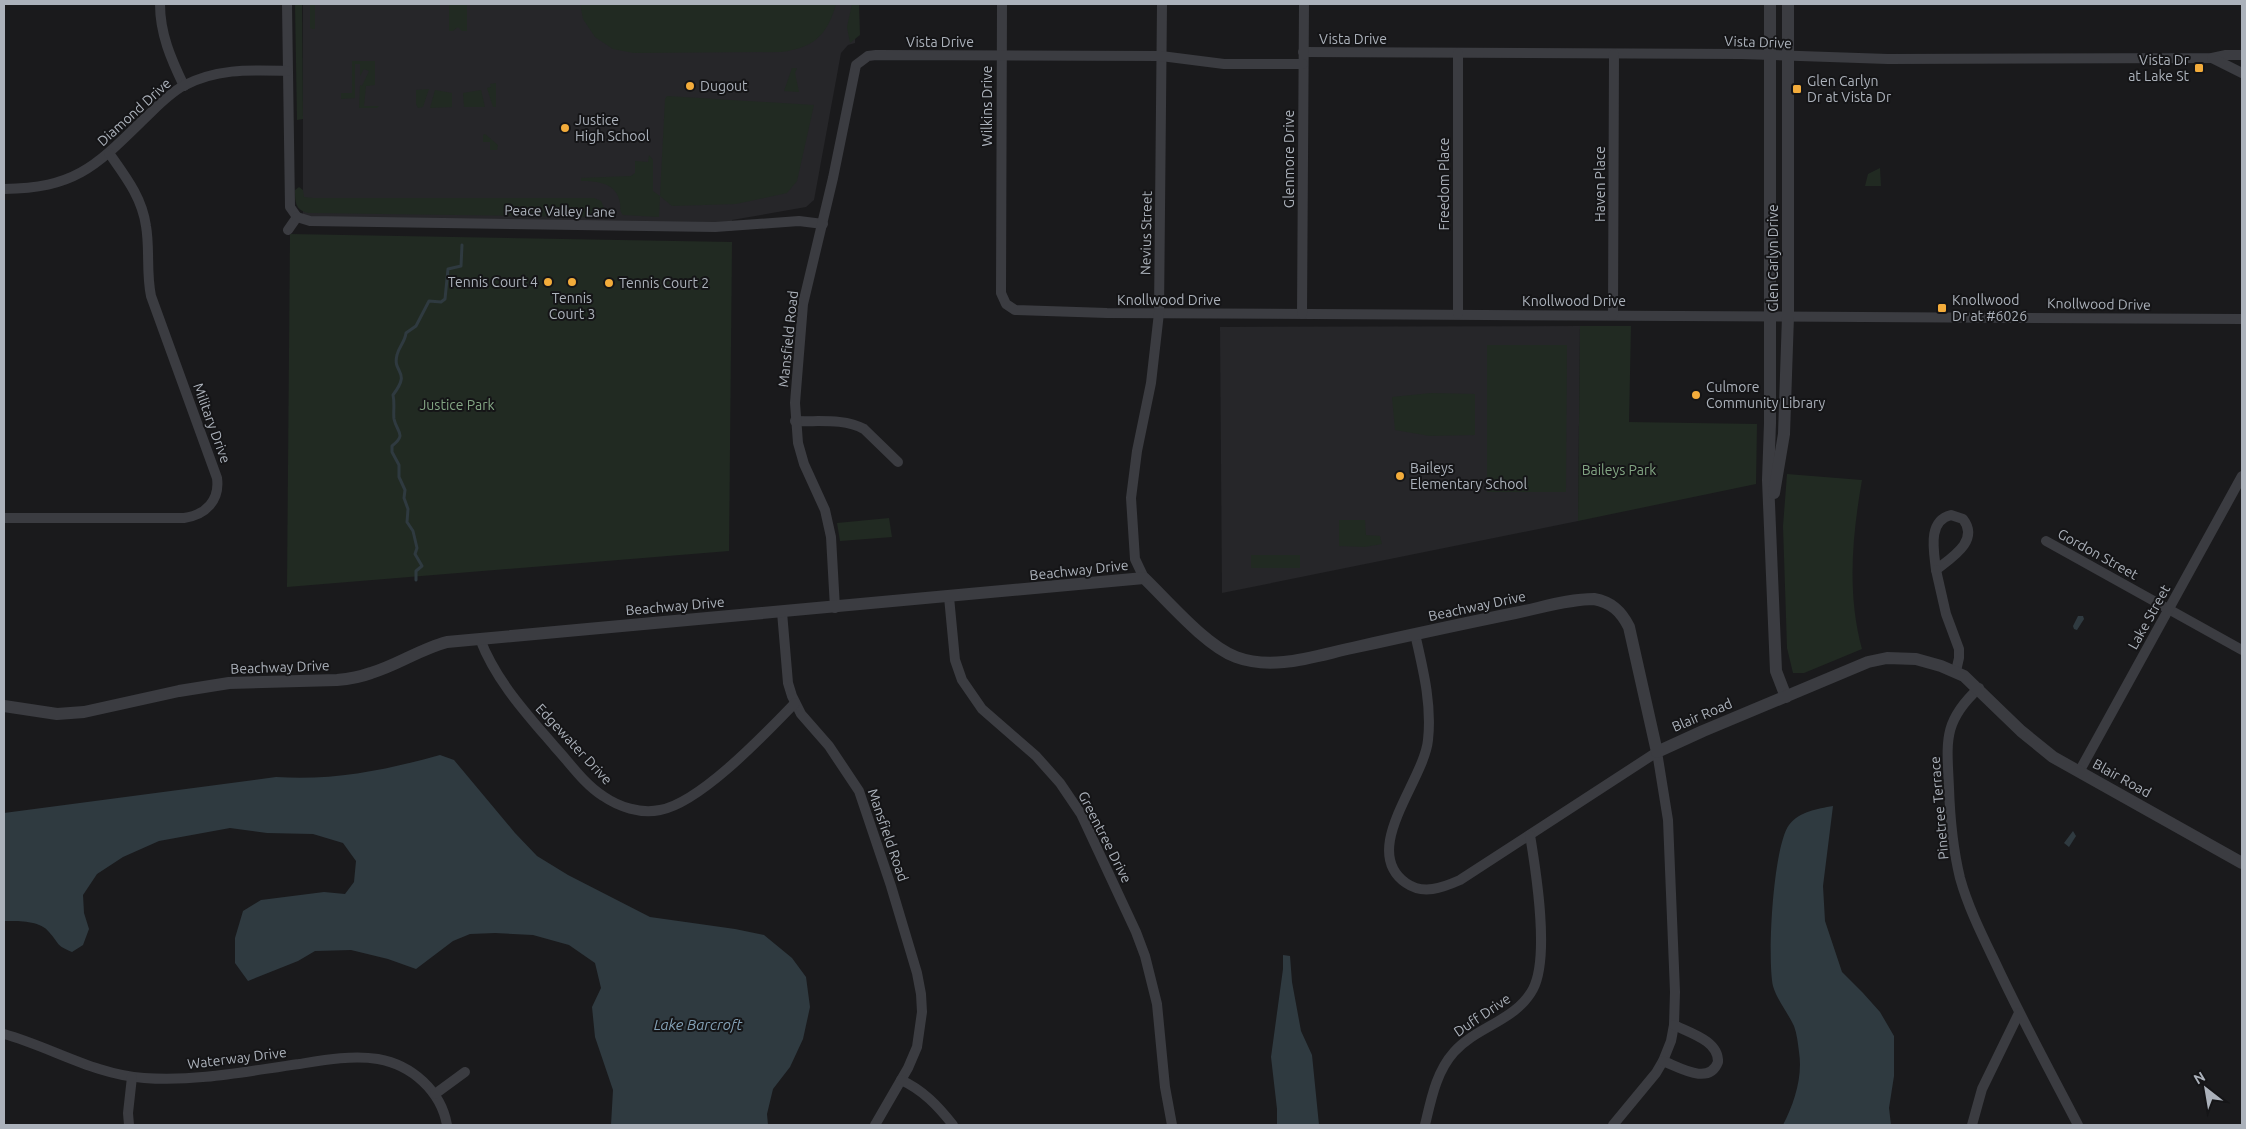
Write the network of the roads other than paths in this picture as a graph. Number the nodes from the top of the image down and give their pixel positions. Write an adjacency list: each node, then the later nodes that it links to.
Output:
1 (160, 4): 21 (street)
2 (287, 4): 18 (street)
3 (1002, 4): 12 (street, Wilkins Drive)
4 (1162, 4): 13 (street, Nevius Street)
5 (1304, 4): 8 (street, Glenmore Drive)
6 (1770, 4): 14 (street, Glen Carlyn Drive)
7 (1788, 4): 15 (street, Glen Carlyn Drive)
8 (1304, 52): 9 (street, Vista Drive); 17 (street, Glenmore Drive)
9 (1458, 53): 10 (street, Vista Drive); 30 (street, Freedom Place)
10 (1614, 54): 14 (street, Vista Drive); 31 (street, Haven Place)
11 (2242, 55): 16 (street, Vista Drive)
12 (1001, 56): 13 (street, Vista Drive); 19 (street, Vista Drive); 24 (street, Wilkins Drive)
13 (1161, 56): 17 (street, Vista Drive); 28 (street, Nevius Street)
14 (1769, 56): 15 (street, Vista Drive); 32 (street, Glen Carlyn Drive)
15 (1788, 57): 16 (street, Vista Drive); 33 (street, Glen Carlyn Drive)
16 (2212, 58): 20 (street, Vista Drive)
17 (1304, 64): 29 (street, Glenmore Drive)
18 (288, 71): 21 (street, Diamond Drive); 25 (street)
19 (853, 72): 26 (street, Mansfield Road)
20 (2242, 73)
21 (184, 86): 22 (street, Diamond Drive)
22 (109, 153): 23 (street, Diamond Drive); 39 (street, Military Drive)
23 (4, 189)
24 (1001, 208): 28 (street, Knollwood Drive)
25 (297, 217): 26 (street, Peace Valley Lane); 27 (street)
26 (823, 224): 35 (street, Mansfield Road)
27 (288, 230)
28 (1159, 312): 29 (street, Knollwood Drive); 42 (street, Nevius Street)
29 (1302, 314): 30 (street, Knollwood Drive)
30 (1458, 314): 31 (street, Knollwood Drive)
31 (1613, 314): 32 (street, Knollwood Drive)
32 (1769, 315): 33 (street, Knollwood Drive); 38 (street, Glen Carlyn Drive)
33 (1788, 316): 34 (street, Knollwood Drive); 38 (street, Glen Carlyn Drive)
34 (2242, 319)
35 (795, 421): 36 (street); 44 (street, Mansfield Road)
36 (898, 462)
37 (2242, 476): 45 (street, Lake Street)
38 (1769, 510): 52 (street, Glen Carlyn Drive)
39 (4, 518)
40 (2046, 541): 45 (street, Gordon Street)
41 (1936, 570): 41 (street); 50 (street)
42 (1144, 578): 43 (street, Beachway Drive); 47 (street, Beachway Drive)
43 (949, 597): 44 (street, Beachway Drive); 71 (street, Greentree Drive)
44 (835, 608): 46 (street, Beachway Drive)
45 (2169, 609): 49 (street, Gordon Street); 56 (street, Lake Street)
46 (782, 612): 48 (street, Beachway Drive); 53 (street, Mansfield Road)
47 (1415, 634): 55 (street, Beachway Drive); 57 (street, Blair Road)
48 (480, 639): 53 (street, Edgewater Drive); 54 (street, Beachway Drive)
49 (2242, 650)
50 (1956, 671): 51 (street, Blair Road); 52 (street, Blair Road)
51 (1979, 688): 56 (street, Blair Road); 59 (street, Pinetree Terrace)
52 (1786, 697): 55 (street, Blair Road)
53 (795, 703): 65 (street, Mansfield Road)
54 (4, 706)
55 (1657, 752): 57 (street, Blair Road); 60 (street, Beachway Drive)
56 (2079, 772): 58 (street, Blair Road)
57 (1530, 835): 72 (street, Duff Drive)
58 (2242, 863)
59 (2019, 1013): 74 (street); 75 (street, Pinetree Terrace)
60 (1674, 1025): 62 (street, Beachway Drive); 62 (street)
61 (4, 1034): 64 (street, Waterway Drive)
62 (1663, 1061): 73 (street, Beachway Drive)
63 (465, 1072): 66 (street)
64 (132, 1077): 66 (street, Waterway Drive); 67 (street)
65 (901, 1080): 69 (street, Mansfield Road); 70 (street)
66 (435, 1094): 68 (street, Waterway Drive)
67 (128, 1125)
68 (447, 1125)
69 (876, 1125)
70 (953, 1125)
71 (1172, 1125)
72 (1425, 1125)
73 (1613, 1125)
74 (1972, 1125)
75 (2078, 1125)

